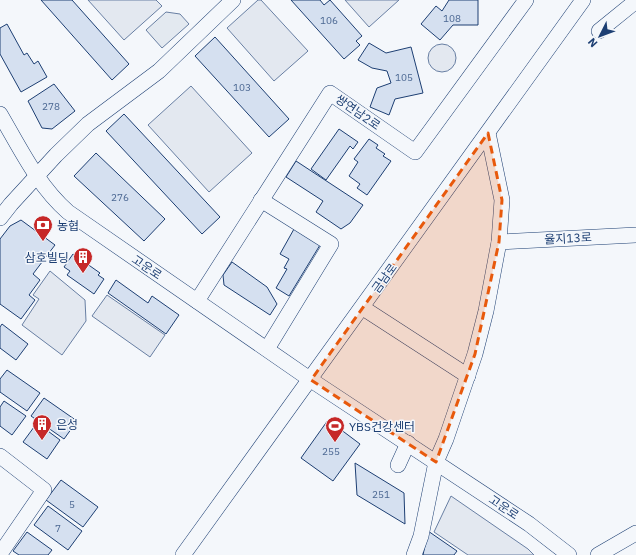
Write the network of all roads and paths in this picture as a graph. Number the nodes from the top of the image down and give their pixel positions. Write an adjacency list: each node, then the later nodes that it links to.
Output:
1 (233, 0): 8 (street)
2 (526, 0): 9 (street, 쌍연남2로)
3 (583, 0): 7 (street, 금남로)
4 (636, 1): 5 (street)
5 (599, 31)
6 (0, 114): 8 (street, 고운로)
7 (488, 133): 12 (street); 14 (street, 금남로)
8 (36, 176): 10 (street); 13 (street, 고운로)
9 (261, 200): 13 (street, 쌍연남2로); 15 (street)
10 (0, 218)
11 (636, 235): 12 (street, 율지13로)
12 (499, 242): 16 (street)
13 (197, 301): 15 (street, 고운로)
14 (363, 308): 16 (street); 17 (street, 금남로)
15 (267, 349): 17 (street, 고운로)
16 (468, 376): 20 (street)
17 (311, 380): 18 (street, 고운로); 24 (street, 금남로)
18 (408, 443): 20 (street, 고운로); 21 (street)
19 (0, 456): 23 (street)
20 (436, 462): 25 (street); 26 (street, 고운로)
21 (398, 465)
22 (636, 533): 27 (street)
23 (0, 554)
24 (183, 555)
25 (414, 555)
26 (569, 555)
27 (598, 555)

